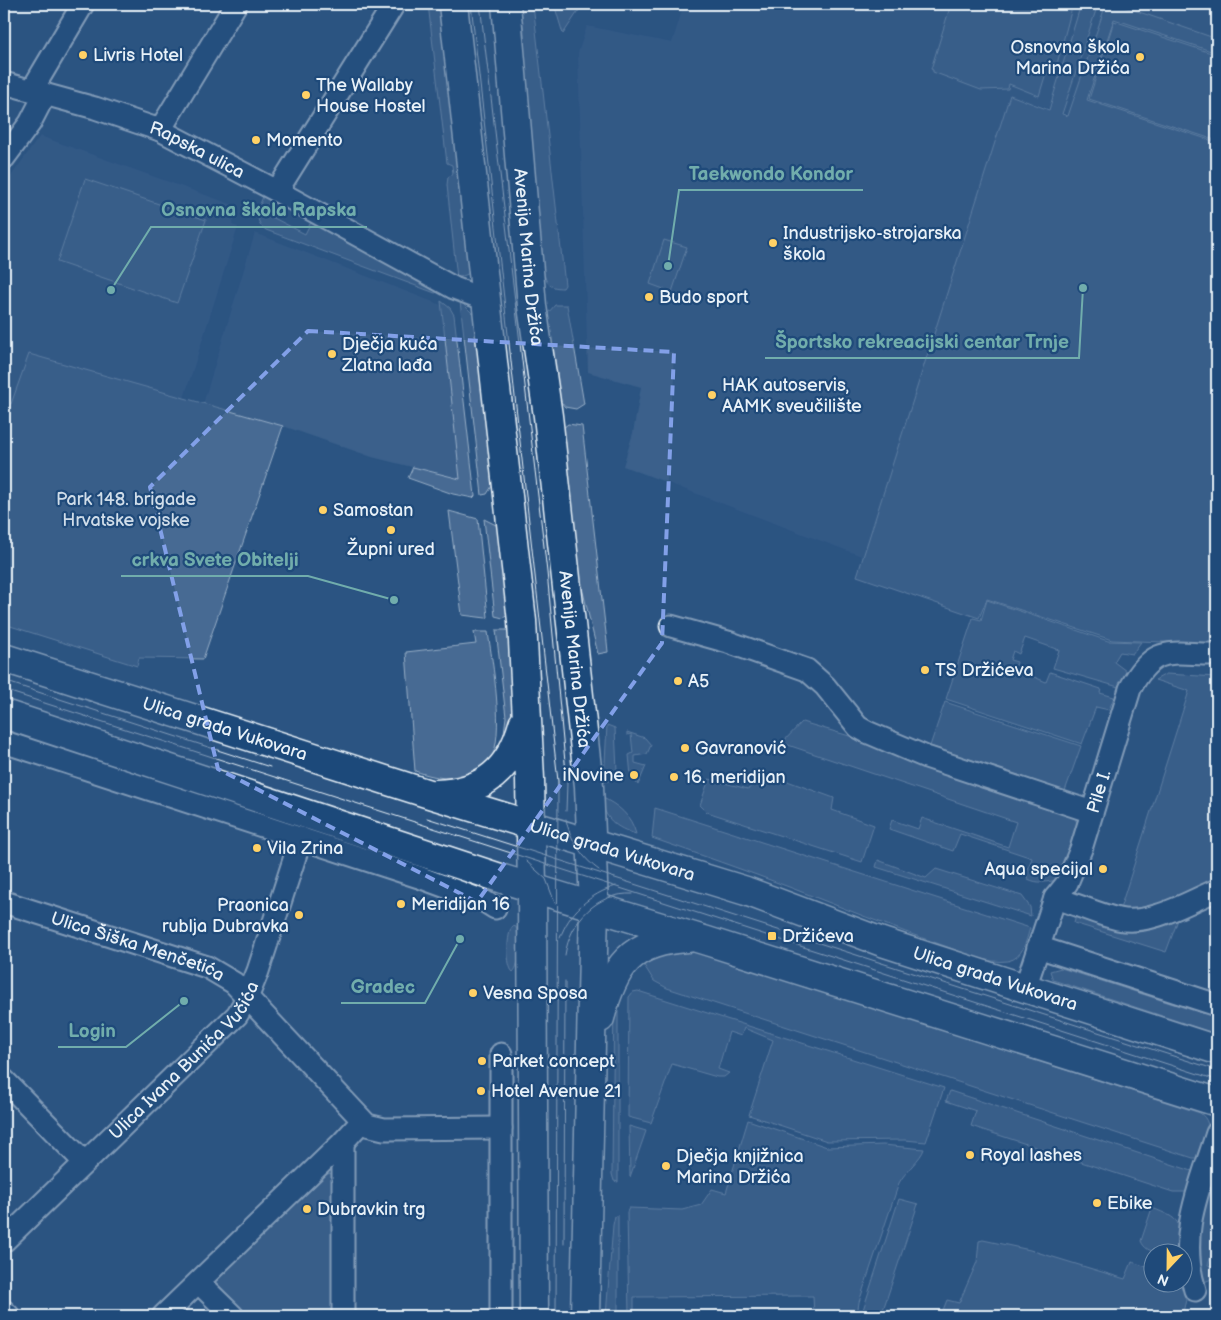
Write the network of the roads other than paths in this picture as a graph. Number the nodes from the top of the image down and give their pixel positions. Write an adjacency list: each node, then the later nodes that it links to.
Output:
1 (83, 4): 7 (street)
2 (236, 4): 8 (street)
3 (394, 4): 10 (street)
4 (453, 4): 11 (main road)
5 (506, 4): 22 (main road, Avenija Marina Držića)
6 (4, 83): 7 (street, Rapska ulica)
7 (38, 92): 8 (street, Rapska ulica); 9 (street)
8 (160, 130): 10 (street, Rapska ulica)
9 (4, 158)
10 (277, 191): 11 (street, Rapska ulica)
11 (486, 300): 15 (main road)
12 (671, 626): 19 (street)
13 (1217, 654): 19 (street, Pile I.)
14 (4, 658): 18 (main road, Ulica grada Vukovara)
15 (526, 710): 18 (main road); 20 (main road)
16 (4, 714): 23 (main road)
17 (4, 742): 21 (street)
18 (426, 793): 20 (main road, Ulica grada Vukovara)
19 (1092, 812): 25 (street, Pile I.)
20 (531, 825): 22 (main road, Ulica grada Vukovara); 23 (main road)
21 (300, 838): 28 (street); 32 (street, Ulica Ivana Bunića Vučića)
22 (591, 843): 27 (main road, Avenija Marina Držića); 31 (main road, Ulica grada Vukovara)
23 (532, 888): 27 (main road); 53 (main road)
24 (1217, 890): 25 (street)
25 (1055, 898): 30 (street, Pile I.)
26 (4, 902): 32 (street, Ulica Šiška Menčetića)
27 (594, 906): 29 (main road); 36 (main road, Avenija Marina Držića)
28 (495, 908)
29 (707, 941): 36 (main road); 38 (main road)
30 (1038, 948): 31 (street, Pile I.); 33 (street)
31 (1025, 988): 34 (main road, Ulica grada Vukovara)
32 (247, 998): 39 (street, Ulica Šiška Menčetića); 43 (street, Ulica Ivana Bunića Vučića)
33 (1217, 1005)
34 (1217, 1050)
35 (501, 1054): 40 (street)
36 (589, 1056): 54 (main road, Avenija Marina Držića)
37 (4, 1080): 43 (street)
38 (1217, 1102)
39 (362, 1121): 40 (street); 42 (street)
40 (501, 1128): 52 (street)
41 (1217, 1133): 46 (street)
42 (343, 1142): 45 (street); 51 (street)
43 (84, 1162): 44 (street, Ulica Ivana Bunića Vučića)
44 (4, 1241)
45 (198, 1283): 49 (street); 50 (street)
46 (1195, 1290)
47 (4, 1311): 48 (street)
48 (10, 1316)
49 (163, 1316)
50 (233, 1316)
51 (343, 1316)
52 (501, 1316)
53 (534, 1316)
54 (585, 1316)

